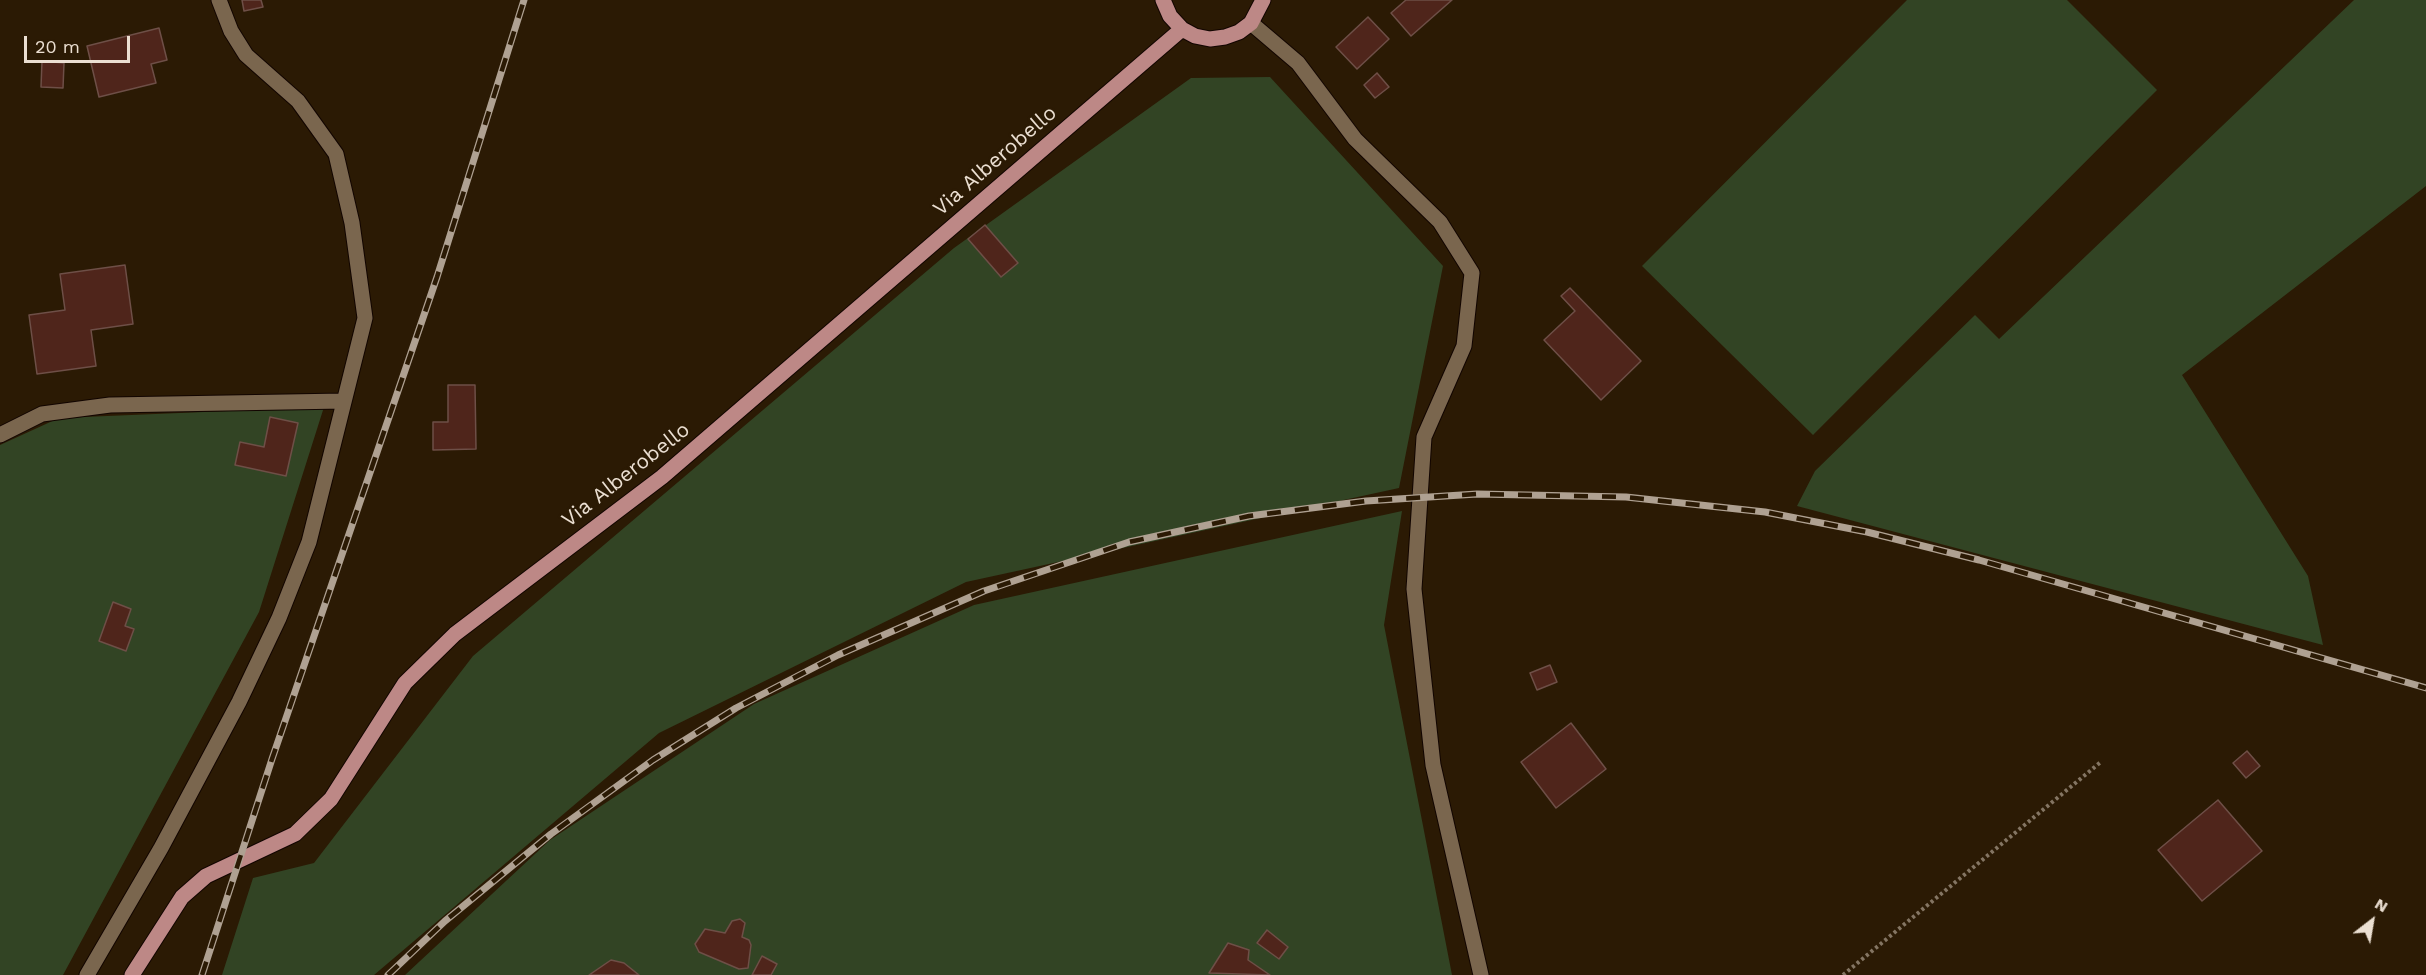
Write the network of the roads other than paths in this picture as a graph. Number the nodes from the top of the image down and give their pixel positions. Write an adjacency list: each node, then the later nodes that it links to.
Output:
1 (219, 0): 6 (street)
2 (1163, 0): 5 (main road)
3 (1263, 0): 4 (main road)
4 (1251, 23): 5 (main road); 10 (street)
5 (1182, 29): 9 (main road, Via Alberobello)
6 (344, 401): 7 (street); 8 (street)
7 (0, 435)
8 (87, 975)
9 (132, 975)
10 (1481, 975)

